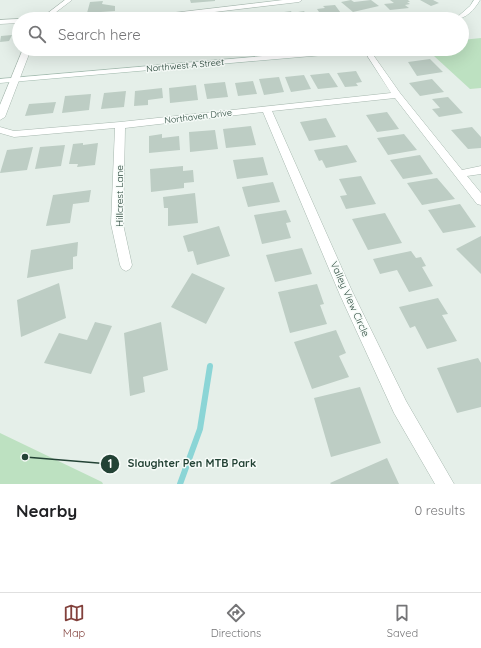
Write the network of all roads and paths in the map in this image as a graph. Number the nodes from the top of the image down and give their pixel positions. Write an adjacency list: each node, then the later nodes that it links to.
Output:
1 (69, 0): 4 (street)
2 (299, 0): 5 (street)
3 (476, 0): 6 (street)
4 (53, 12)
5 (198, 12)
6 (466, 12)
7 (0, 22): 8 (street)
8 (12, 22)
9 (24, 56): 12 (street)
10 (288, 56): 12 (street, Northwest A Street)
11 (372, 56): 14 (street)
12 (14, 80): 13 (street, Northwest A Street); 16 (street)
13 (0, 81)
14 (397, 95): 15 (street, Northaven Drive); 20 (street)
15 (266, 108): 17 (street, Northaven Drive); 23 (street, Valley View Circle)
16 (0, 117)
17 (120, 125): 18 (street, Northaven Drive); 22 (street, Hillcrest Lane)
18 (0, 130)
19 (481, 170): 20 (street)
20 (459, 174): 21 (street)
21 (481, 201)
22 (126, 265)
23 (445, 484)

